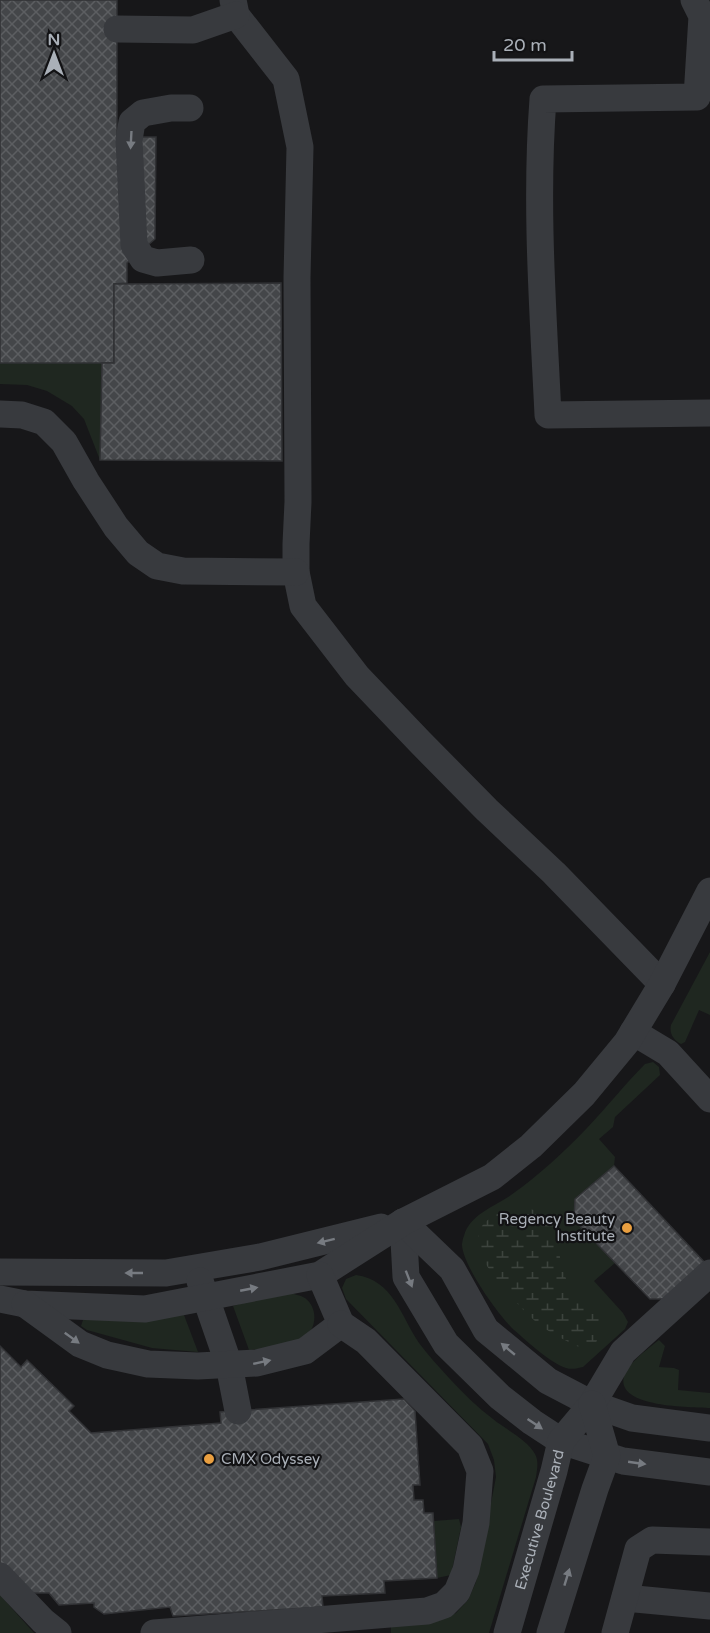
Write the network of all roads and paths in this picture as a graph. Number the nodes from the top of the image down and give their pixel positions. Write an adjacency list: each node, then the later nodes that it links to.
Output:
1 (694, 0): 6 (street)
2 (234, 7): 3 (street); 8 (street)
3 (117, 29)
4 (190, 108): 5 (street, one-way to 5)
5 (191, 260)
6 (710, 413)
7 (0, 414): 8 (street)
8 (296, 572): 10 (street)
9 (710, 891): 10 (street)
10 (662, 984): 11 (street)
11 (633, 1032): 12 (street); 13 (street)
12 (710, 1099)
13 (403, 1222): 14 (street, one-way to 14); 17 (street); 22 (street, one-way to 13); 25 (street, one-way to 25)
14 (195, 1268): 15 (street, one-way to 15); 18 (street)
15 (0, 1272)
16 (710, 1273): 22 (street, Executive Boulevard)
17 (320, 1275): 18 (street, one-way to 17); 20 (street)
18 (206, 1298): 19 (street); 21 (street)
19 (13, 1302): 21 (street, one-way to 21)
20 (341, 1324): 21 (street, one-way to 20); 33 (street)
21 (229, 1365): 23 (street)
22 (592, 1404): 24 (street); 25 (street, Executive Boulevard); 26 (street)
23 (238, 1411)
24 (710, 1428)
25 (561, 1441): 26 (street); 34 (street, Executive Boulevard)
26 (607, 1456): 27 (street, one-way to 27); 35 (street, one-way to 26)
27 (710, 1472)
28 (710, 1542): 30 (street)
29 (0, 1576): 32 (street)
30 (625, 1598): 31 (street); 36 (street)
31 (710, 1606)
32 (58, 1633)
33 (154, 1633)
34 (507, 1633)
35 (550, 1633)
36 (615, 1633)

